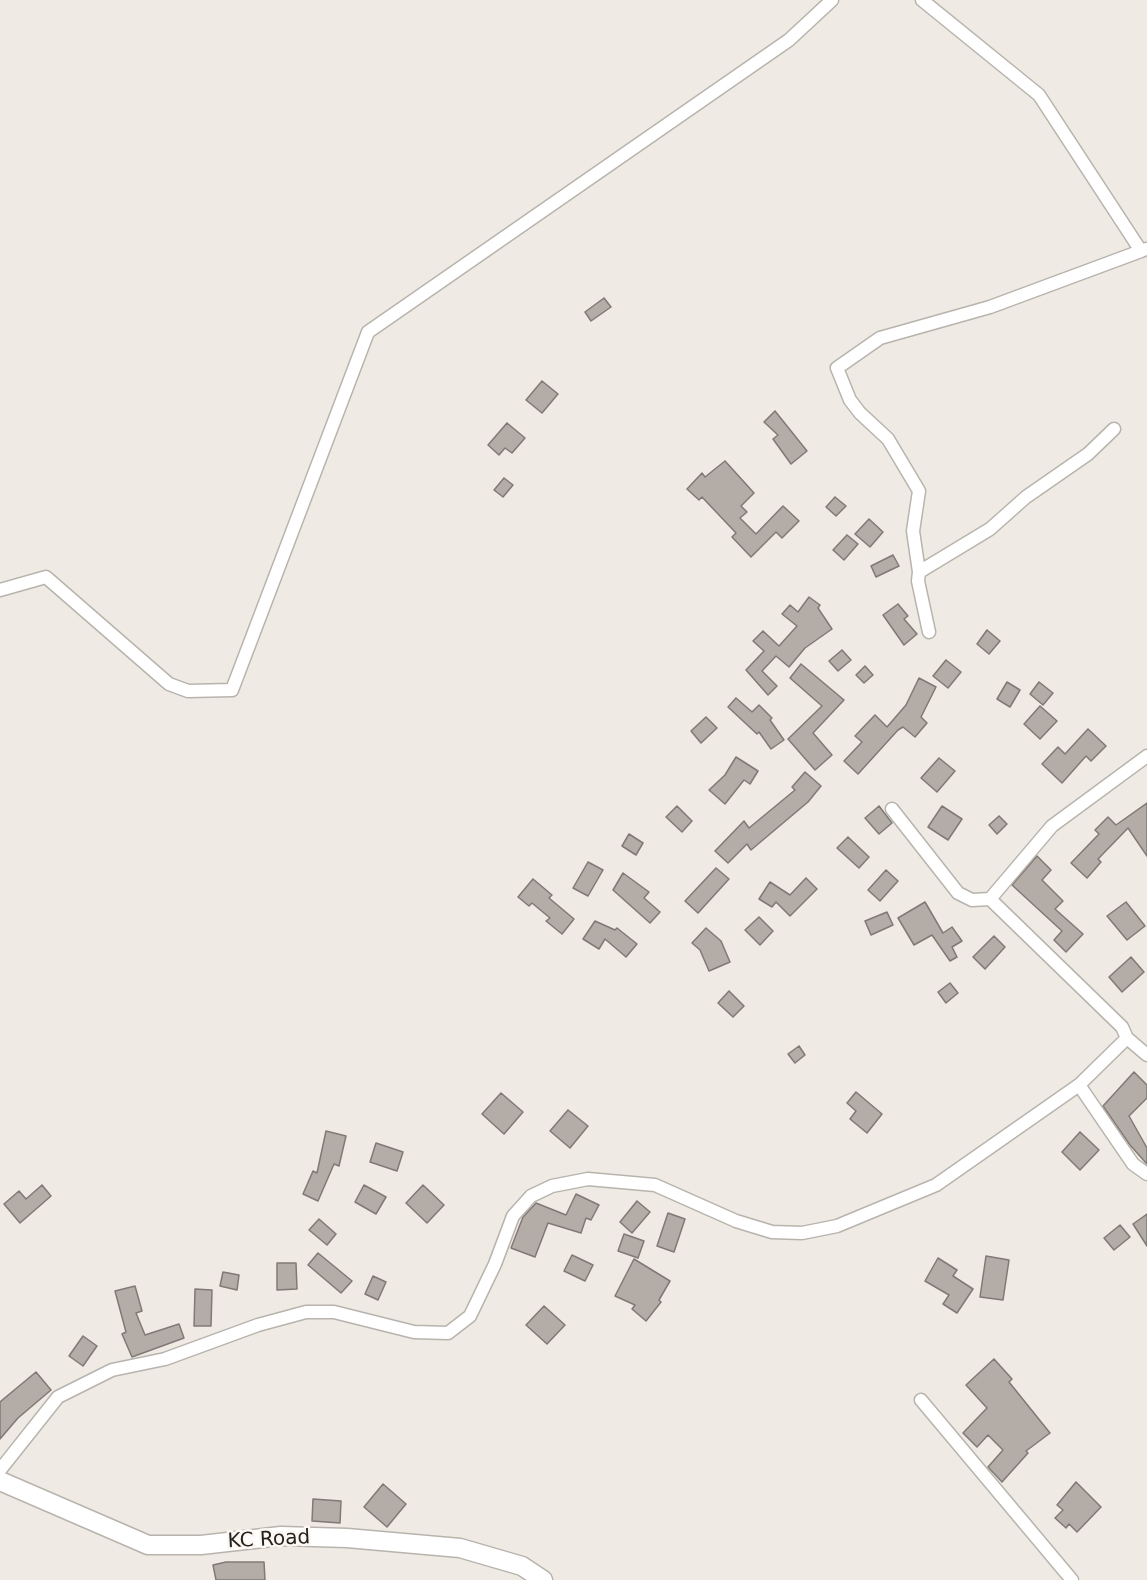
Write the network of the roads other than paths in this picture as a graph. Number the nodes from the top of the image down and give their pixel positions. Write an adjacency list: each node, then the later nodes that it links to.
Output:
1 (832, 0): 6 (street)
2 (922, 0): 3 (street)
3 (1144, 250): 5 (street)
4 (1114, 429): 5 (street)
5 (919, 572): 7 (street)
6 (0, 590)
7 (929, 632)
8 (1147, 756): 10 (street)
9 (892, 809): 10 (street)
10 (990, 899): 11 (street)
11 (1126, 1038): 12 (street); 13 (street)
12 (1147, 1054)
13 (1079, 1085): 14 (street); 16 (street)
14 (1147, 1174)
15 (921, 1400): 19 (street)
16 (0, 1470)
17 (0, 1481): 18 (main road, KC Road)
18 (543, 1580)
19 (1072, 1580)

